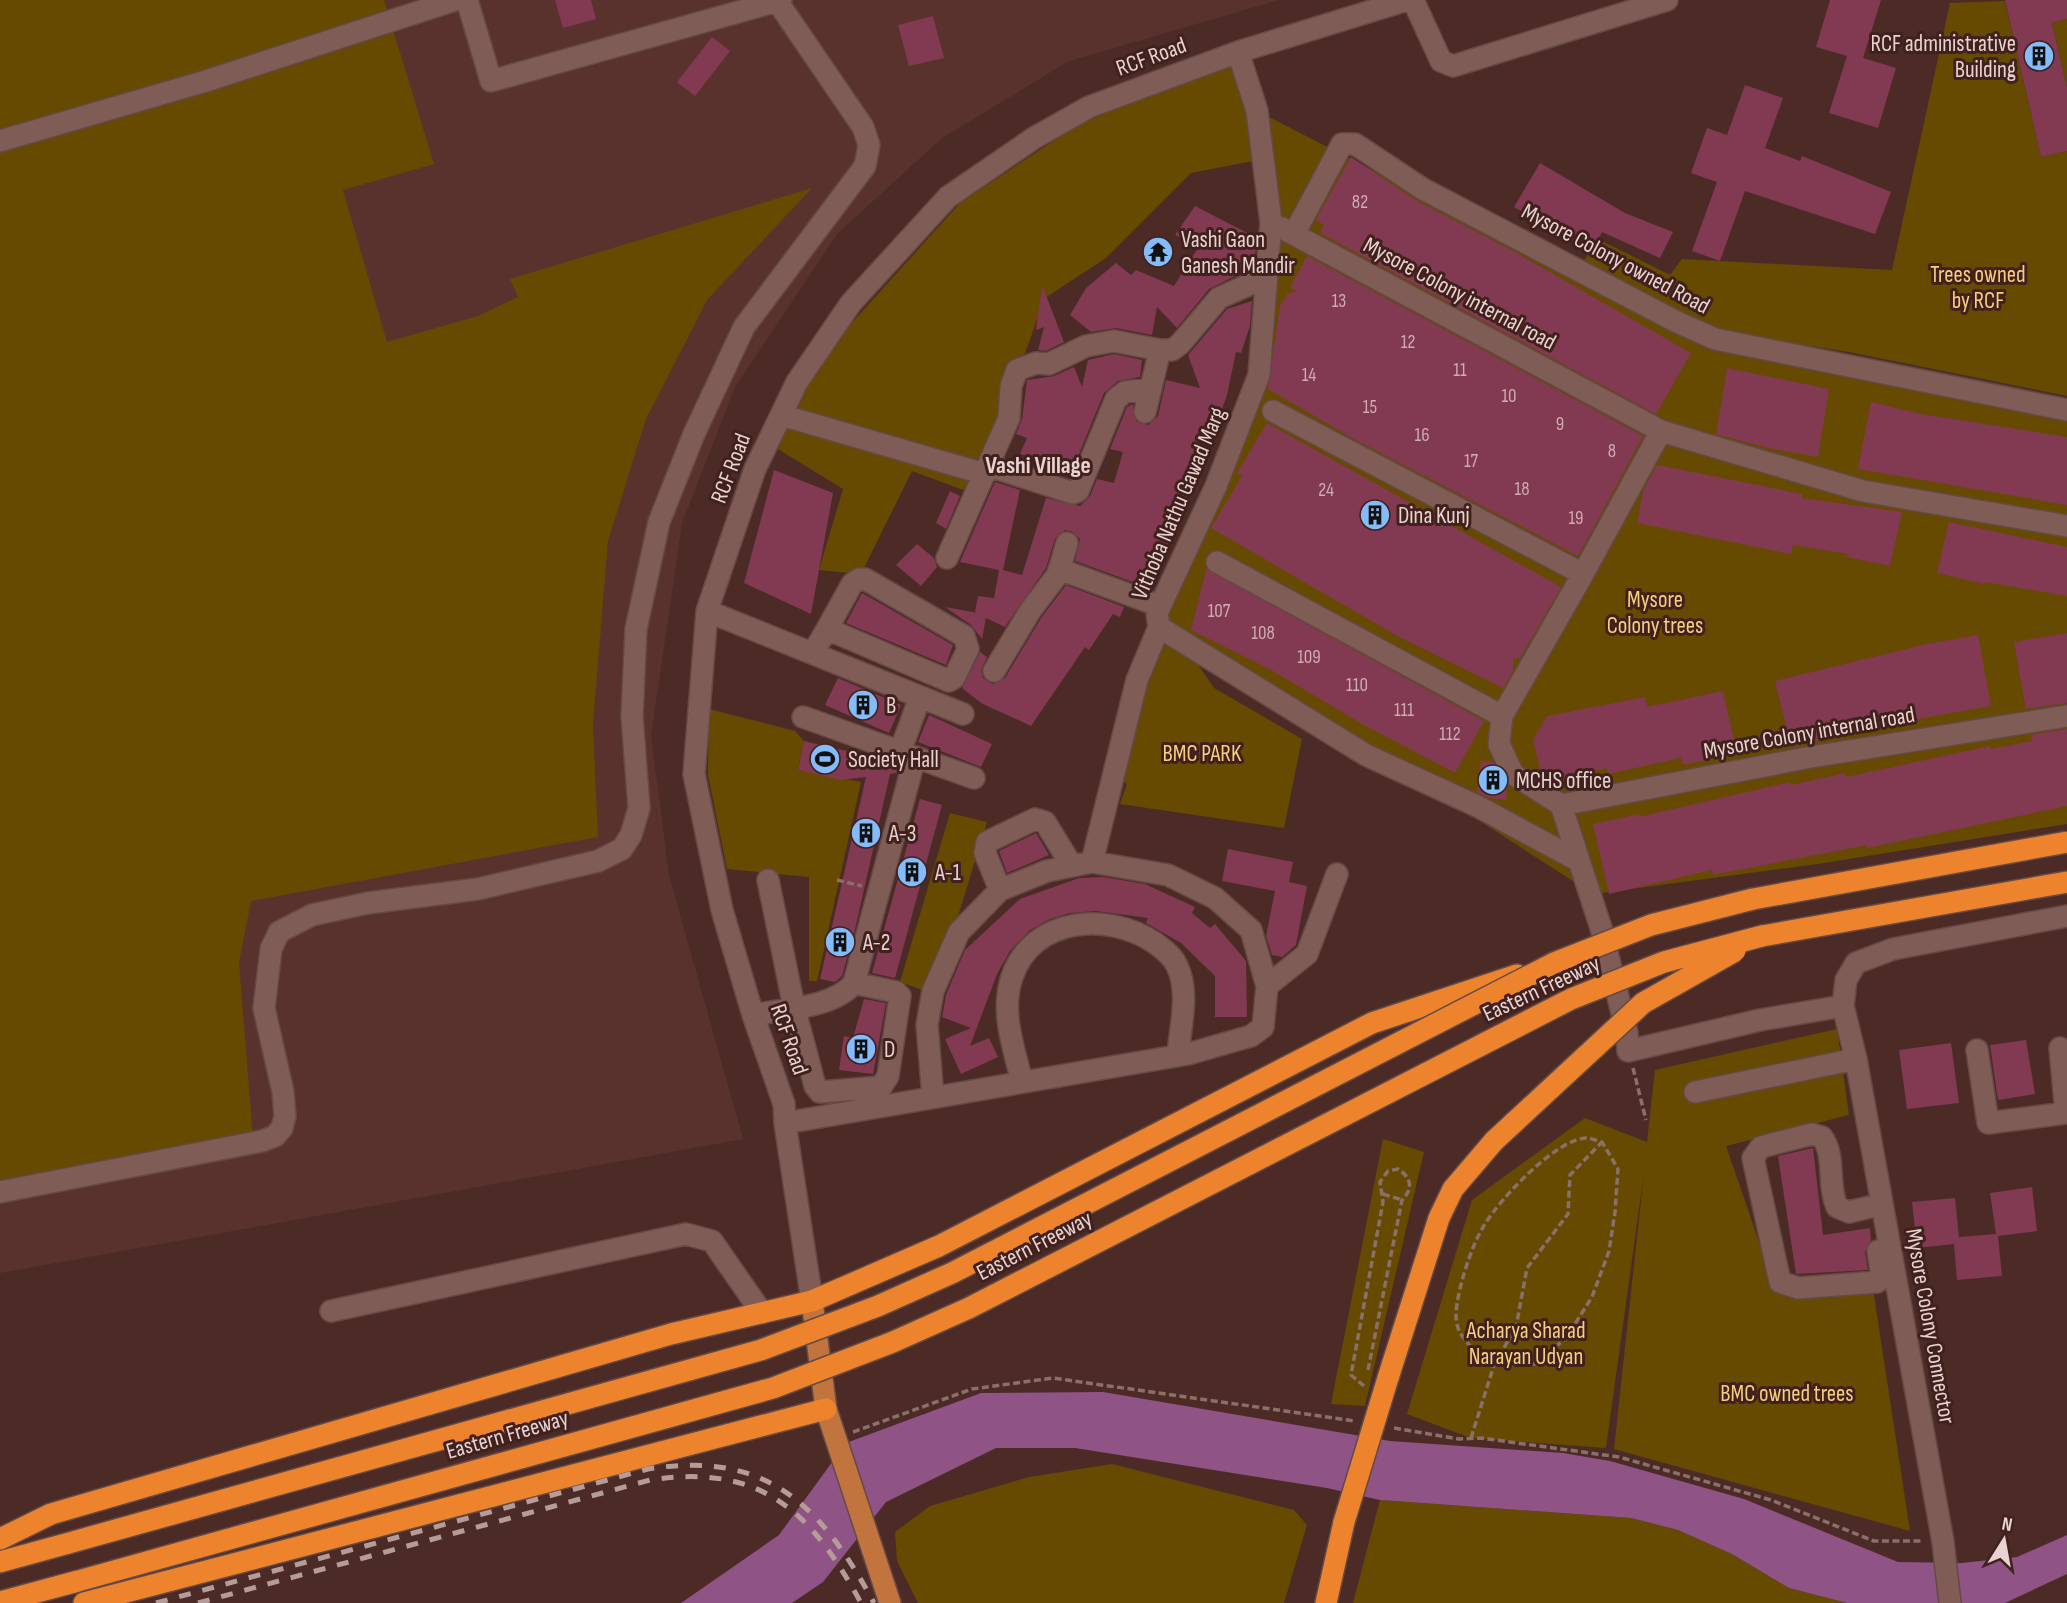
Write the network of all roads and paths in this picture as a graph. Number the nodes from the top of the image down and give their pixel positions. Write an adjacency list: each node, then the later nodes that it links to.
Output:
1 (455, 0): 9 (street)
2 (467, 0): 6 (street)
3 (1407, 0): 7 (street, RCF Road)
4 (1413, 0): 5 (street)
5 (1667, 0)
6 (779, 1): 69 (street)
7 (1379, 4): 8 (street, RCF Road)
8 (1237, 52): 10 (street, Vithoba Nathu Gawad Marg); 18 (street, RCF Road)
9 (0, 141)
10 (1270, 222): 11 (street, Mysore Colony internal road); 12 (street, Vithoba Nathu Gawad Marg)
11 (1294, 234): 15 (street, Mysore Colony owned Road); 19 (street, Mysore Colony internal road)
12 (1266, 277): 13 (street); 27 (street, Vithoba Nathu Gawad Marg)
13 (1160, 350): 14 (street); 20 (street)
14 (1150, 389): 17 (street); 20 (street)
15 (2067, 410)
16 (1273, 411): 26 (street)
17 (1145, 412)
18 (781, 415): 20 (street); 28 (street, RCF Road)
19 (1661, 431): 21 (street, Mysore Colony internal road); 26 (street)
20 (987, 470): 23 (street)
21 (2067, 526)
22 (1067, 543): 25 (street)
23 (947, 558)
24 (1217, 562): 35 (street)
25 (1059, 569): 27 (street); 32 (street)
26 (1583, 574): 35 (street)
27 (1160, 606): 29 (street, Vithoba Nathu Gawad Marg)
28 (707, 611): 31 (street); 55 (street, RCF Road)
29 (1159, 628): 42 (street, Vithoba Nathu Gawad Marg); 43 (street)
30 (827, 629): 30 (street); 31 (street)
31 (813, 653): 33 (street)
32 (994, 671)
33 (920, 697): 34 (street); 38 (street)
34 (963, 714)
35 (1502, 716): 40 (street)
36 (2067, 716): 40 (street, Mysore Colony internal road)
37 (803, 717): 38 (street)
38 (908, 754): 39 (street); 51 (street)
39 (974, 778)
40 (1561, 805): 42 (street)
41 (2067, 842): 50 (highway, Eastern Freeway, bridge)
42 (1577, 860): 58 (street)
43 (1082, 864): 47 (street); 47 (street); 52 (street)
44 (1337, 874): 52 (street)
45 (768, 880): 54 (street)
46 (2067, 881): 49 (highway, Eastern Freeway)
47 (1000, 890): 63 (street)
48 (2067, 916): 53 (street)
49 (1762, 936): 85 (highway, Eastern Freeway, bridge); 88 (highway, bridge)
50 (1555, 963): 73 (highway, bridge); 84 (highway, Eastern Freeway, bridge)
51 (854, 983): 54 (street); 54 (street)
52 (1267, 986): 59 (street)
53 (1843, 1006): 58 (street); 60 (street, Mysore Colony Connector)
54 (794, 1007): 55 (street)
55 (753, 1015): 67 (street, RCF Road)
56 (2060, 1048): 64 (street)
57 (1977, 1049): 64 (street)
58 (1628, 1051): 65 (path)
59 (1178, 1055): 61 (street); 61 (street)
60 (1856, 1059): 62 (street); 72 (street, Mysore Colony Connector)
61 (1022, 1082): 63 (street)
62 (1695, 1092)
63 (933, 1097): 67 (street)
64 (2066, 1113): 66 (street)
65 (1646, 1120)
66 (2067, 1121)
67 (785, 1123): 73 (street, RCF Road)
68 (1602, 1142): 76 (path); 76 (path); 76 (path)
69 (0, 1192)
70 (1383, 1194): 71 (path); 71 (path); 77 (path)
71 (1402, 1200): 77 (path)
72 (1876, 1206): 72 (street); 89 (street, Mysore Colony Connector)
73 (812, 1301): 75 (highway); 79 (main road)
74 (331, 1311): 75 (street)
75 (762, 1313): 83 (highway)
76 (1494, 1365): 82 (path)
77 (1364, 1386): 78 (path)
78 (1361, 1398)
79 (827, 1409): 86 (highway); 87 (main road)
80 (1358, 1409): 81 (path)
81 (1355, 1421)
82 (1471, 1438)
83 (0, 1539)
84 (0, 1562)
85 (0, 1602)
86 (84, 1603)
87 (890, 1603)
88 (1326, 1603)
89 (1950, 1603)

